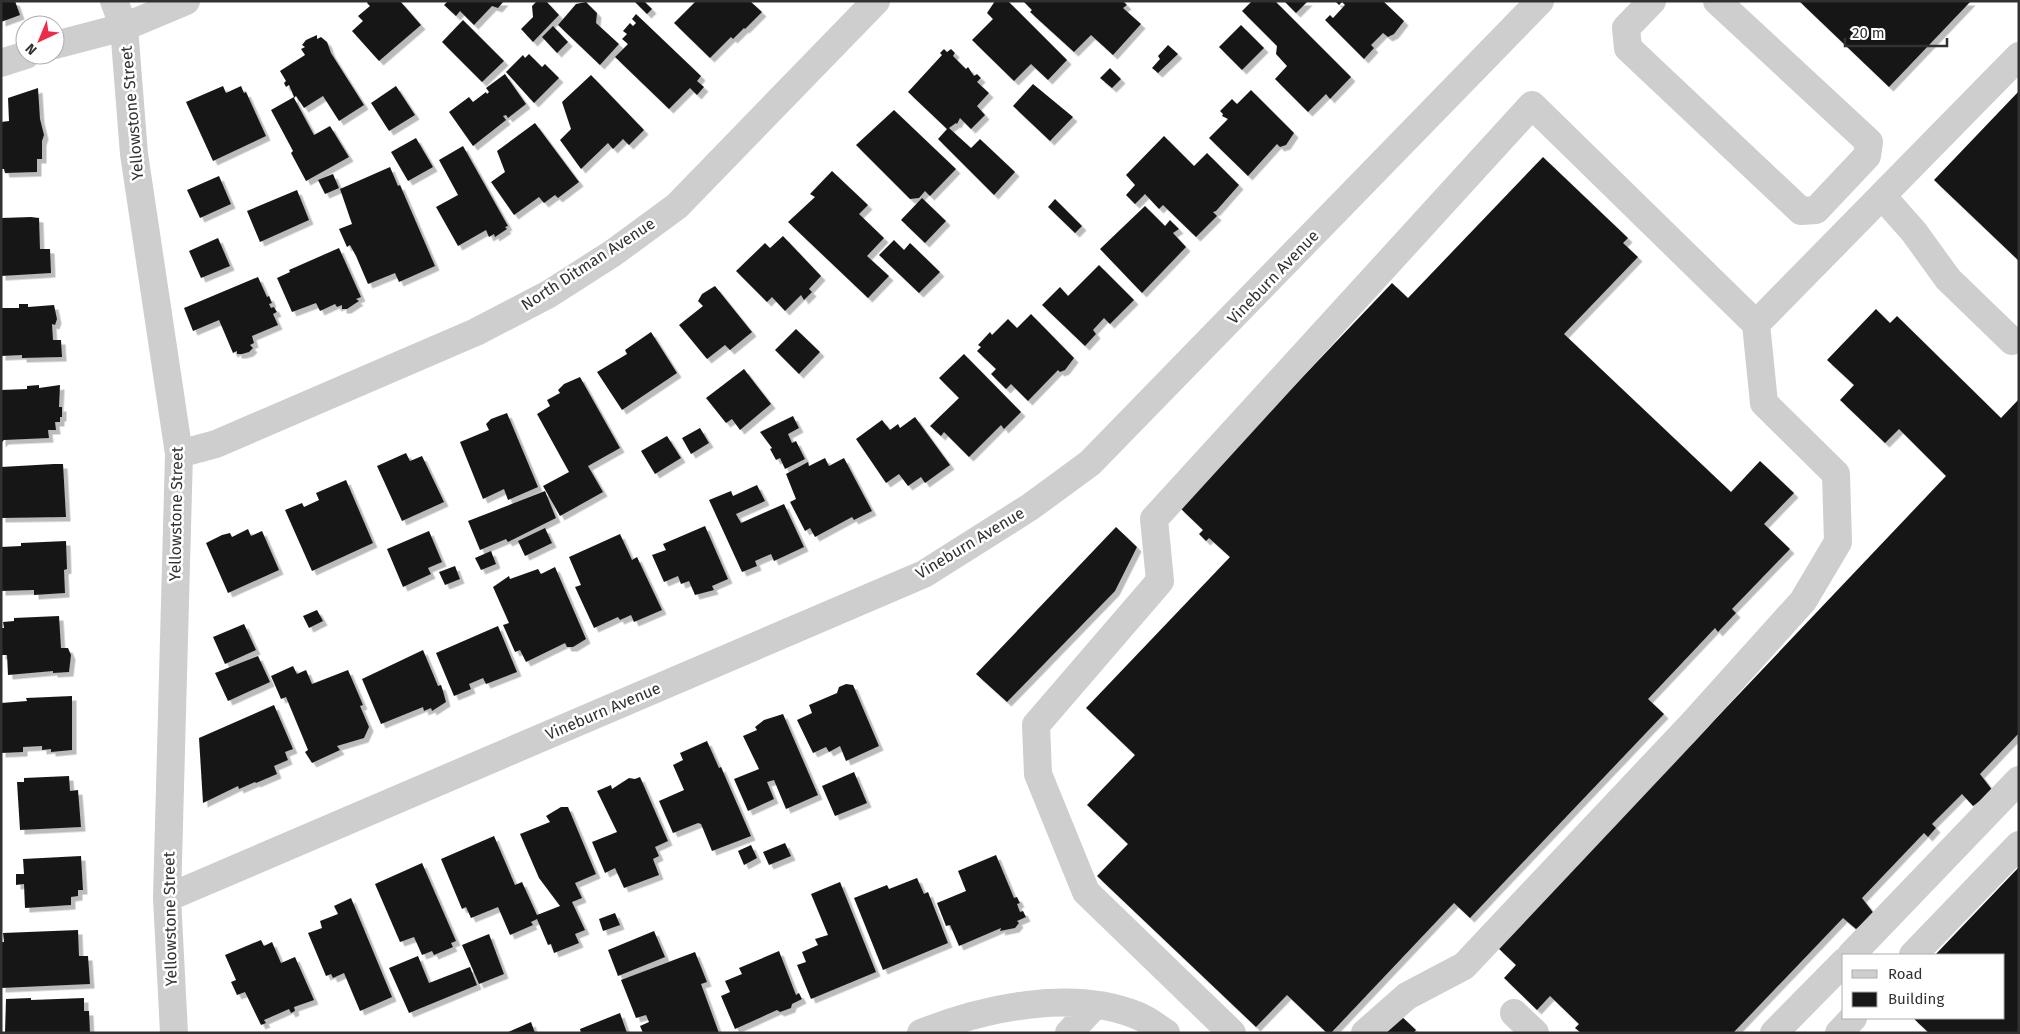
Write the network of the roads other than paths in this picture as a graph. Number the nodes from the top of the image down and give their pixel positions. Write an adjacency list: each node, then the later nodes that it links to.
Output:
1 (114, 1): 7 (street, Yellowstone Street)
2 (186, 1): 7 (street)
3 (876, 1): 15 (street, North Ditman Avenue)
4 (1540, 1): 18 (street, Vineburn Avenue)
5 (1652, 1): 6 (street)
6 (1717, 1)
7 (124, 27): 8 (street); 15 (street, Yellowstone Street)
8 (65, 42)
9 (2019, 56): 12 (street)
10 (15, 59): 11 (street)
11 (1, 63)
12 (1883, 197): 13 (street); 14 (street)
13 (1756, 324): 29 (street); 30 (street)
14 (2012, 341)
15 (179, 454): 18 (street, Yellowstone Street)
16 (2019, 780): 19 (street)
17 (2019, 845): 20 (street)
18 (167, 898): 25 (street, Yellowstone Street)
19 (1852, 954)
20 (1914, 954)
21 (1842, 964): 32 (street)
22 (1095, 1005): 26 (street); 27 (street); 28 (street)
23 (1514, 1013): 31 (street)
24 (1852, 1019): 33 (street)
25 (174, 1033)
26 (921, 1033)
27 (1069, 1033)
28 (1166, 1033)
29 (1232, 1033)
30 (1365, 1033)
31 (1535, 1033)
32 (1774, 1033)
33 (1839, 1033)

